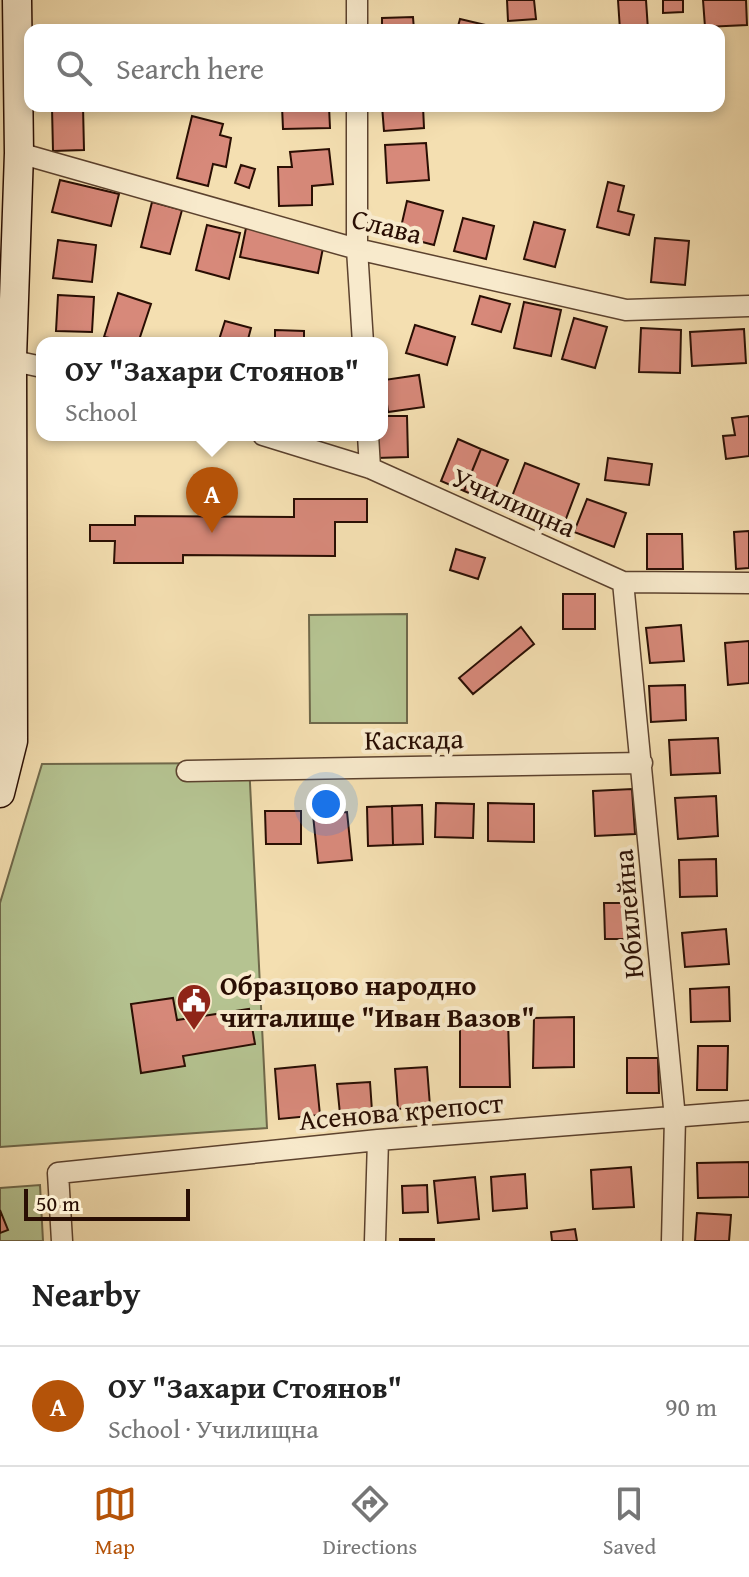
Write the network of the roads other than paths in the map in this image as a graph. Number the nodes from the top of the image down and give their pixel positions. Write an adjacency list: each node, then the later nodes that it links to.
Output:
1 (17, 0): 5 (main road)
2 (357, 0): 3 (street)
3 (357, 24)
4 (357, 112): 6 (street)
5 (19, 153): 6 (street, Слава); 9 (main road)
6 (357, 249): 7 (street, Слава); 8 (street)
7 (749, 306)
8 (363, 337)
9 (6, 358): 10 (street); 18 (main road)
10 (36, 366)
11 (282, 441): 13 (street, Училищна)
12 (368, 441): 13 (street)
13 (370, 468): 14 (street, Училищна)
14 (623, 582): 15 (street, Училищна); 16 (street, Юбилейна)
15 (749, 583)
16 (642, 763): 17 (street, Каскада); 20 (street, Юбилейна)
17 (187, 771)
18 (0, 793)
19 (749, 1111): 20 (street, Асенова крепост)
20 (675, 1118): 21 (street, Асенова крепост); 24 (street, Юбилейна)
21 (378, 1140): 22 (street, Асенова крепост); 23 (street)
22 (62, 1241)
23 (375, 1241)
24 (672, 1241)

